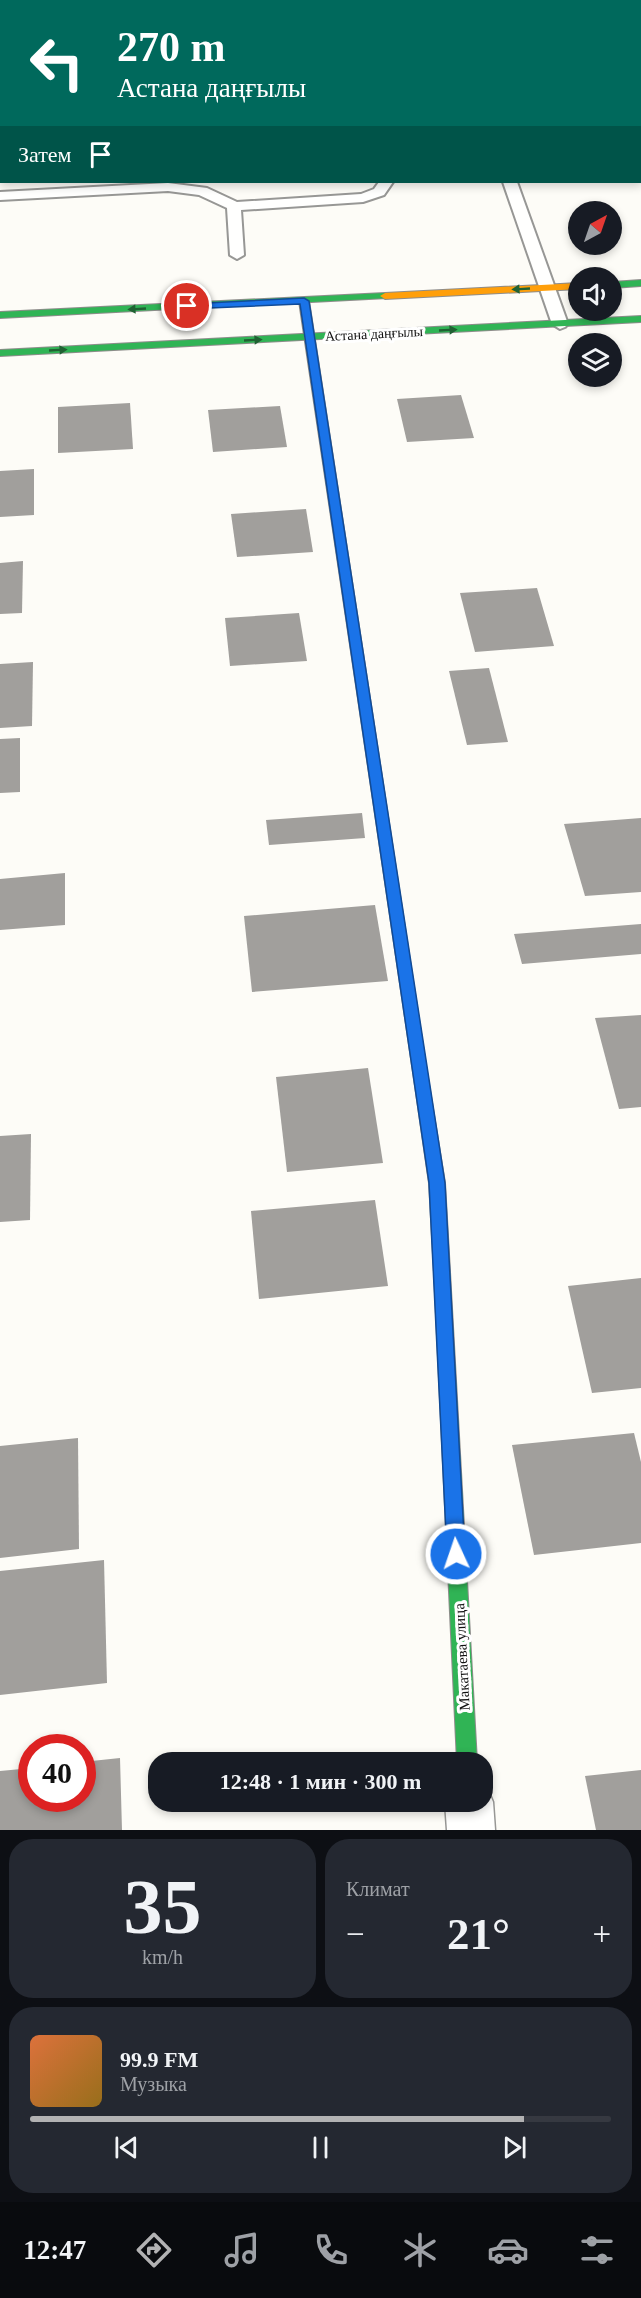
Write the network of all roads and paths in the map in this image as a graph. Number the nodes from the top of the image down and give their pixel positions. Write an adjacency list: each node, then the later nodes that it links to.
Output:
1 (385, 183): 4 (lane)
2 (510, 183): 9 (lane)
3 (0, 196): 4 (lane)
4 (234, 206): 5 (lane)
5 (237, 255)
6 (641, 283): 7 (street)
7 (622, 284)
8 (568, 287): 9 (street)
9 (546, 288): 10 (street, one-way to 10); 13 (lane)
10 (304, 301): 11 (street, one-way to 11); 14 (street, Макатаева улица)
11 (0, 315)
12 (641, 319): 13 (street, Астана даңғылы)
13 (560, 324): 14 (street, Астана даңғылы, one-way to 13)
14 (310, 337): 15 (street, Астана даңғылы, one-way to 14); 16 (street, Макатаева улица)
15 (0, 353)
16 (466, 1752)
17 (470, 1812): 18 (street)
18 (471, 1830)

